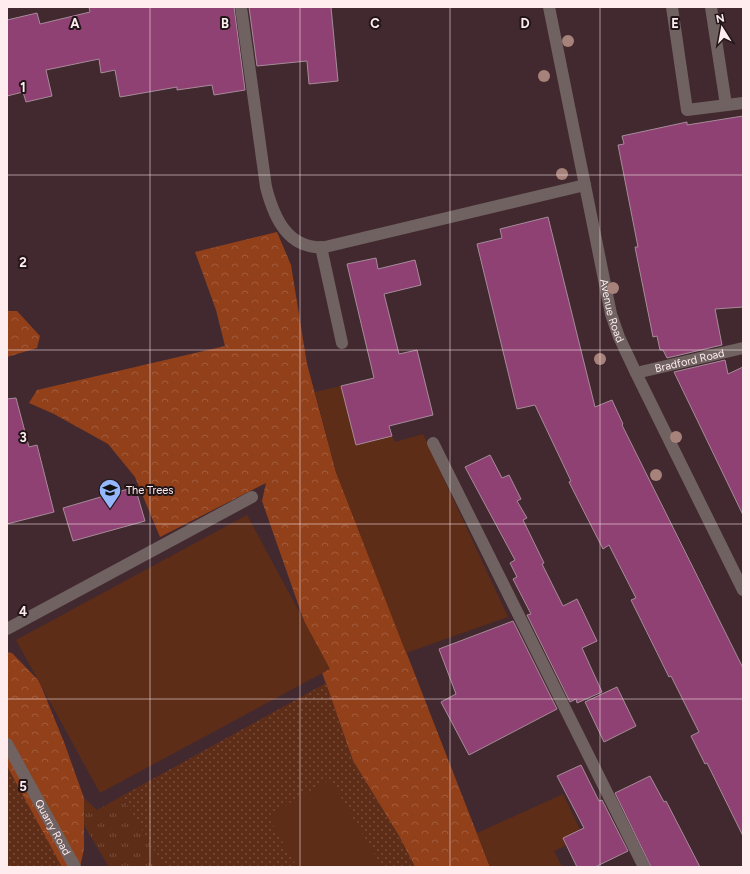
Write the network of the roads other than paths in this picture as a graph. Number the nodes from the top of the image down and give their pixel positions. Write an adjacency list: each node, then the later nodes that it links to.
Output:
1 (241, 7): 8 (street)
2 (549, 7): 7 (street, Avenue Road)
3 (672, 7): 6 (street)
4 (711, 7): 6 (street)
5 (743, 103): 6 (street)
6 (726, 105)
7 (585, 185): 8 (street); 11 (street, Avenue Road)
8 (321, 247): 9 (street)
9 (342, 343)
10 (743, 348): 11 (street, Bradford Road)
11 (636, 373): 14 (street, Avenue Road)
12 (433, 443): 18 (street)
13 (252, 497): 15 (street)
14 (743, 590)
15 (7, 629)
16 (7, 744): 17 (street, Quarry Road)
17 (75, 867)
18 (644, 867)

